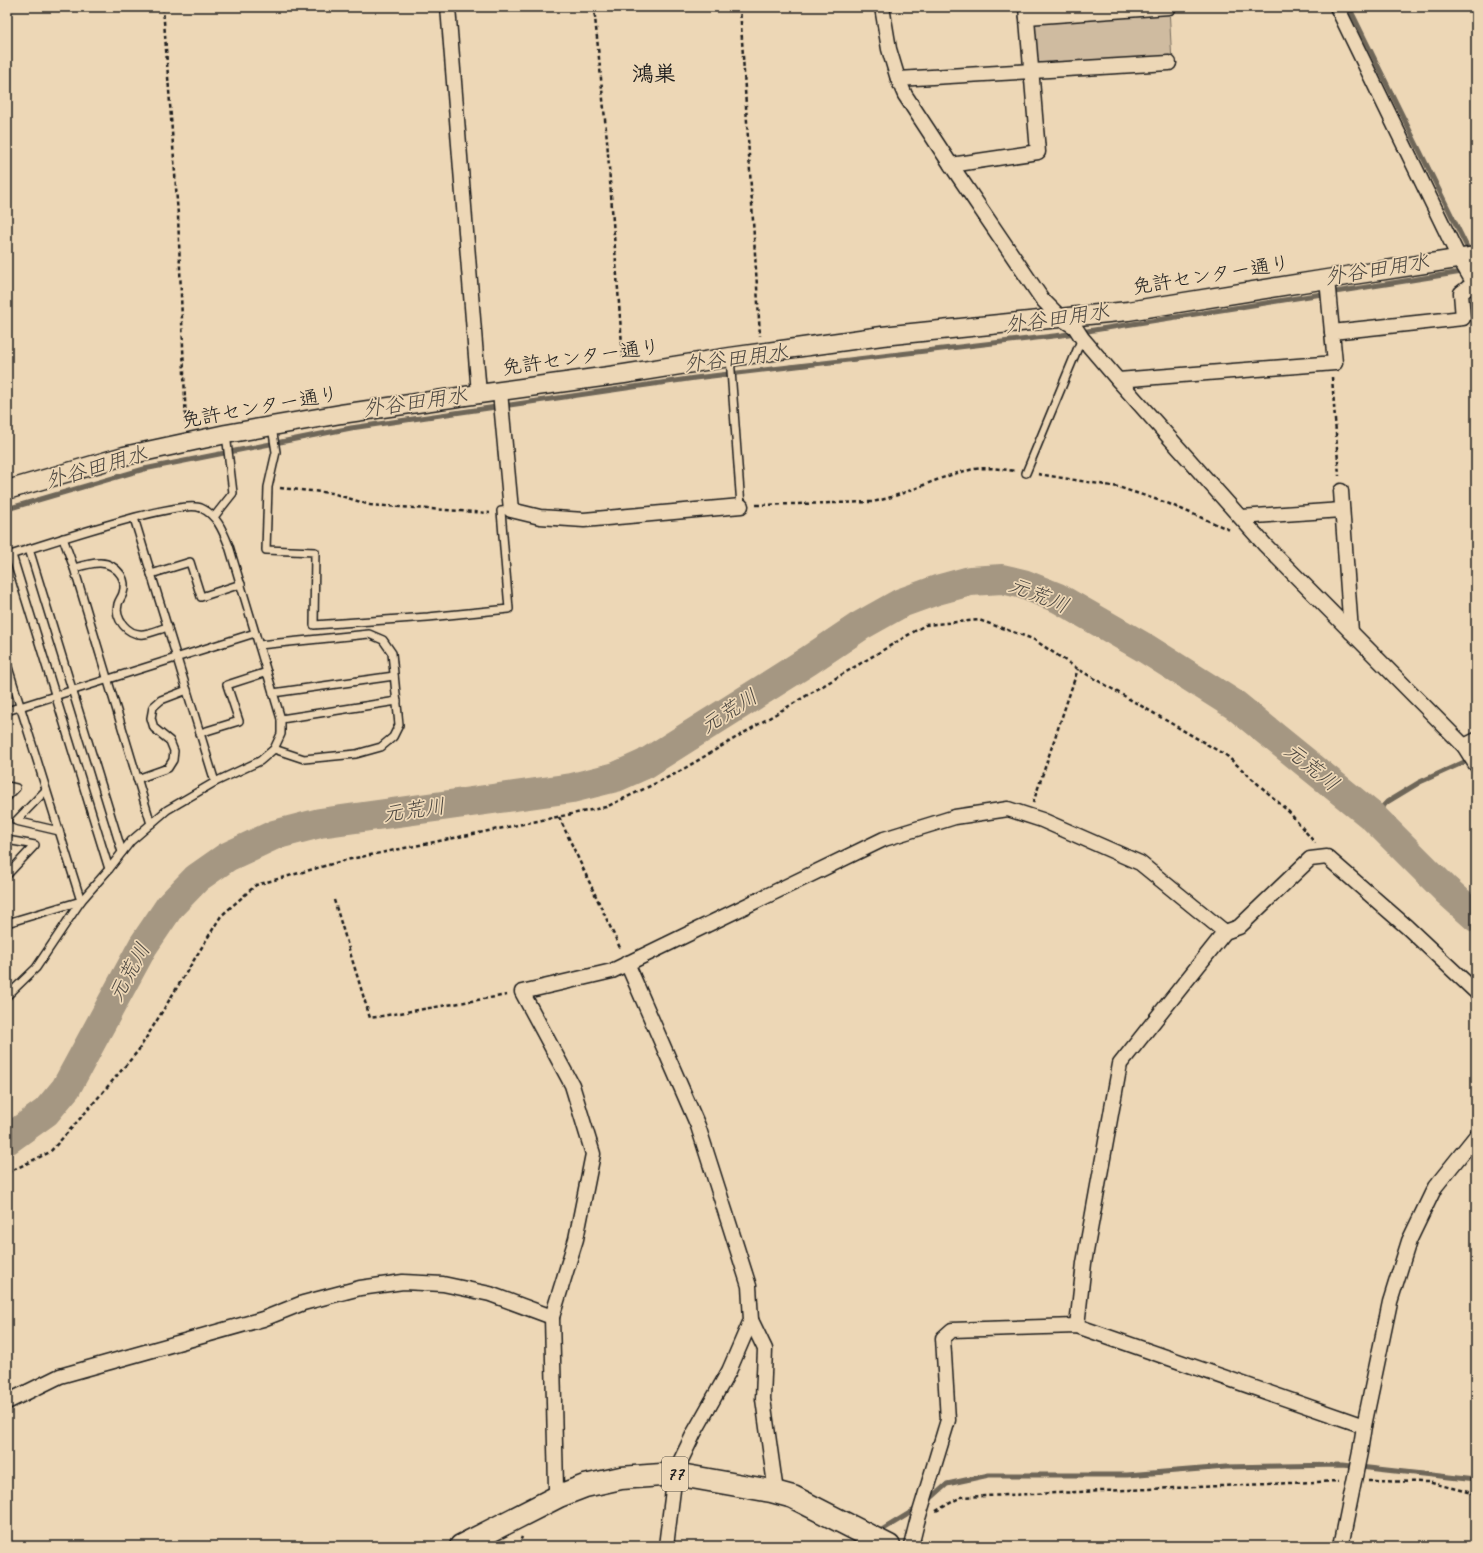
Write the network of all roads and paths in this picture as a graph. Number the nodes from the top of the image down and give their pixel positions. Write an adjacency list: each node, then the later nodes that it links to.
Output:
1 (163, 7): 28 (path)
2 (448, 7): 25 (street)
3 (594, 7): 22 (path)
4 (740, 7): 19 (path)
5 (882, 7): 11 (street)
6 (1168, 7): 8 (street)
7 (1337, 7): 13 (street)
8 (1027, 12): 10 (street)
9 (1169, 62): 10 (street)
10 (1031, 70): 11 (street); 12 (street)
11 (898, 79): 12 (street)
12 (950, 165): 16 (street)
13 (1468, 257): 14 (street, 免許センター通り); 15 (street)
14 (1327, 279): 16 (street, 免許センター通り); 17 (street)
15 (1475, 285): 17 (street)
16 (1062, 319): 18 (street); 19 (street, 免許センター通り)
17 (1332, 332): 21 (street)
18 (1082, 338): 23 (street); 29 (lane)
19 (761, 352): 20 (street, 免許センター通り)
20 (730, 357): 22 (street, 免許センター通り); 33 (lane)
21 (1331, 363): 23 (street); 32 (path)
22 (624, 374): 24 (street, 免許センター通り)
23 (1118, 380): 37 (street)
24 (500, 392): 25 (street, 免許センター通り); 34 (street)
25 (479, 394): 26 (street, 免許センター通り)
26 (272, 427): 27 (street, 免許センター通り); 30 (lane)
27 (226, 434): 28 (street, 免許センター通り); 36 (lane)
28 (187, 443): 31 (street, 免許センター通り)
29 (1026, 473): 33 (path); 39 (path)
30 (268, 487): 34 (path); 34 (lane)
31 (7, 490)
32 (1341, 491): 35 (street)
33 (741, 506): 34 (street)
34 (506, 510)
35 (1342, 510): 37 (street); 47 (street)
36 (214, 517): 38 (lane); 45 (lane)
37 (1241, 517): 47 (street)
38 (134, 518): 40 (lane); 44 (lane)
39 (1230, 530)
40 (63, 538): 41 (lane); 43 (lane)
41 (28, 549): 42 (lane); 56 (lane)
42 (9, 556): 59 (lane)
43 (74, 568): 46 (lane); 55 (lane)
44 (151, 574): 45 (lane); 46 (lane)
45 (241, 584): 48 (lane)
46 (168, 627): 50 (lane)
47 (1351, 632): 65 (street)
48 (255, 633): 49 (lane); 50 (lane)
49 (259, 645): 53 (lane); 54 (lane)
50 (177, 658): 55 (lane); 57 (lane)
51 (7, 664): 61 (lane)
52 (1078, 669): 73 (path); 74 (path); 79 (path)
53 (267, 672): 58 (lane); 64 (lane)
54 (394, 676): 58 (lane); 60 (lane)
55 (107, 679): 56 (lane); 68 (lane)
56 (72, 690): 59 (lane); 78 (lane)
57 (187, 690): 64 (lane); 68 (lane)
58 (273, 694): 63 (lane)
59 (55, 695): 61 (lane); 80 (lane)
60 (397, 701): 63 (lane); 66 (lane)
61 (20, 706): 62 (lane); 71 (lane)
62 (7, 711)
63 (281, 719): 66 (lane)
64 (200, 733): 69 (lane)
65 (1470, 743): 67 (street)
66 (274, 750): 69 (lane)
67 (1476, 765)
68 (137, 779): 75 (lane)
69 (215, 782): 75 (lane)
70 (7, 786): 72 (lane)
71 (46, 790): 76 (lane); 76 (lane)
72 (7, 797)
73 (1029, 816): 85 (street); 86 (street)
74 (559, 817): 86 (path); 91 (path)
75 (151, 824): 78 (lane)
76 (59, 831): 83 (lane)
77 (7, 840): 81 (lane)
78 (122, 852): 80 (lane)
79 (1327, 857): 85 (street); 88 (street)
80 (109, 869): 83 (lane)
81 (7, 875)
82 (334, 900): 87 (path)
83 (81, 901): 84 (lane); 89 (lane)
84 (7, 923)
85 (1225, 932): 94 (street)
86 (627, 963): 87 (street); 93 (street)
87 (522, 992): 92 (street)
88 (1476, 992)
89 (7, 996)
90 (1476, 1136): 96 (street)
91 (7, 1173)
92 (552, 1316): 95 (street); 101 (street)
93 (752, 1320): 97 (street); 99 (street)
94 (1077, 1326): 96 (street); 102 (street)
95 (7, 1402)
96 (1364, 1426): 98 (street)
97 (675, 1474): 99 (main road, 77); 101 (main road, 77); 104 (street)
98 (1354, 1478): 100 (path); 102 (path); 107 (street)
99 (776, 1492): 105 (main road, 77)
100 (1476, 1494)
101 (559, 1496): 103 (main road, 77)
102 (917, 1522): 106 (street)
103 (461, 1546)
104 (666, 1546)
105 (889, 1546)
106 (911, 1546)
107 (1341, 1546)

